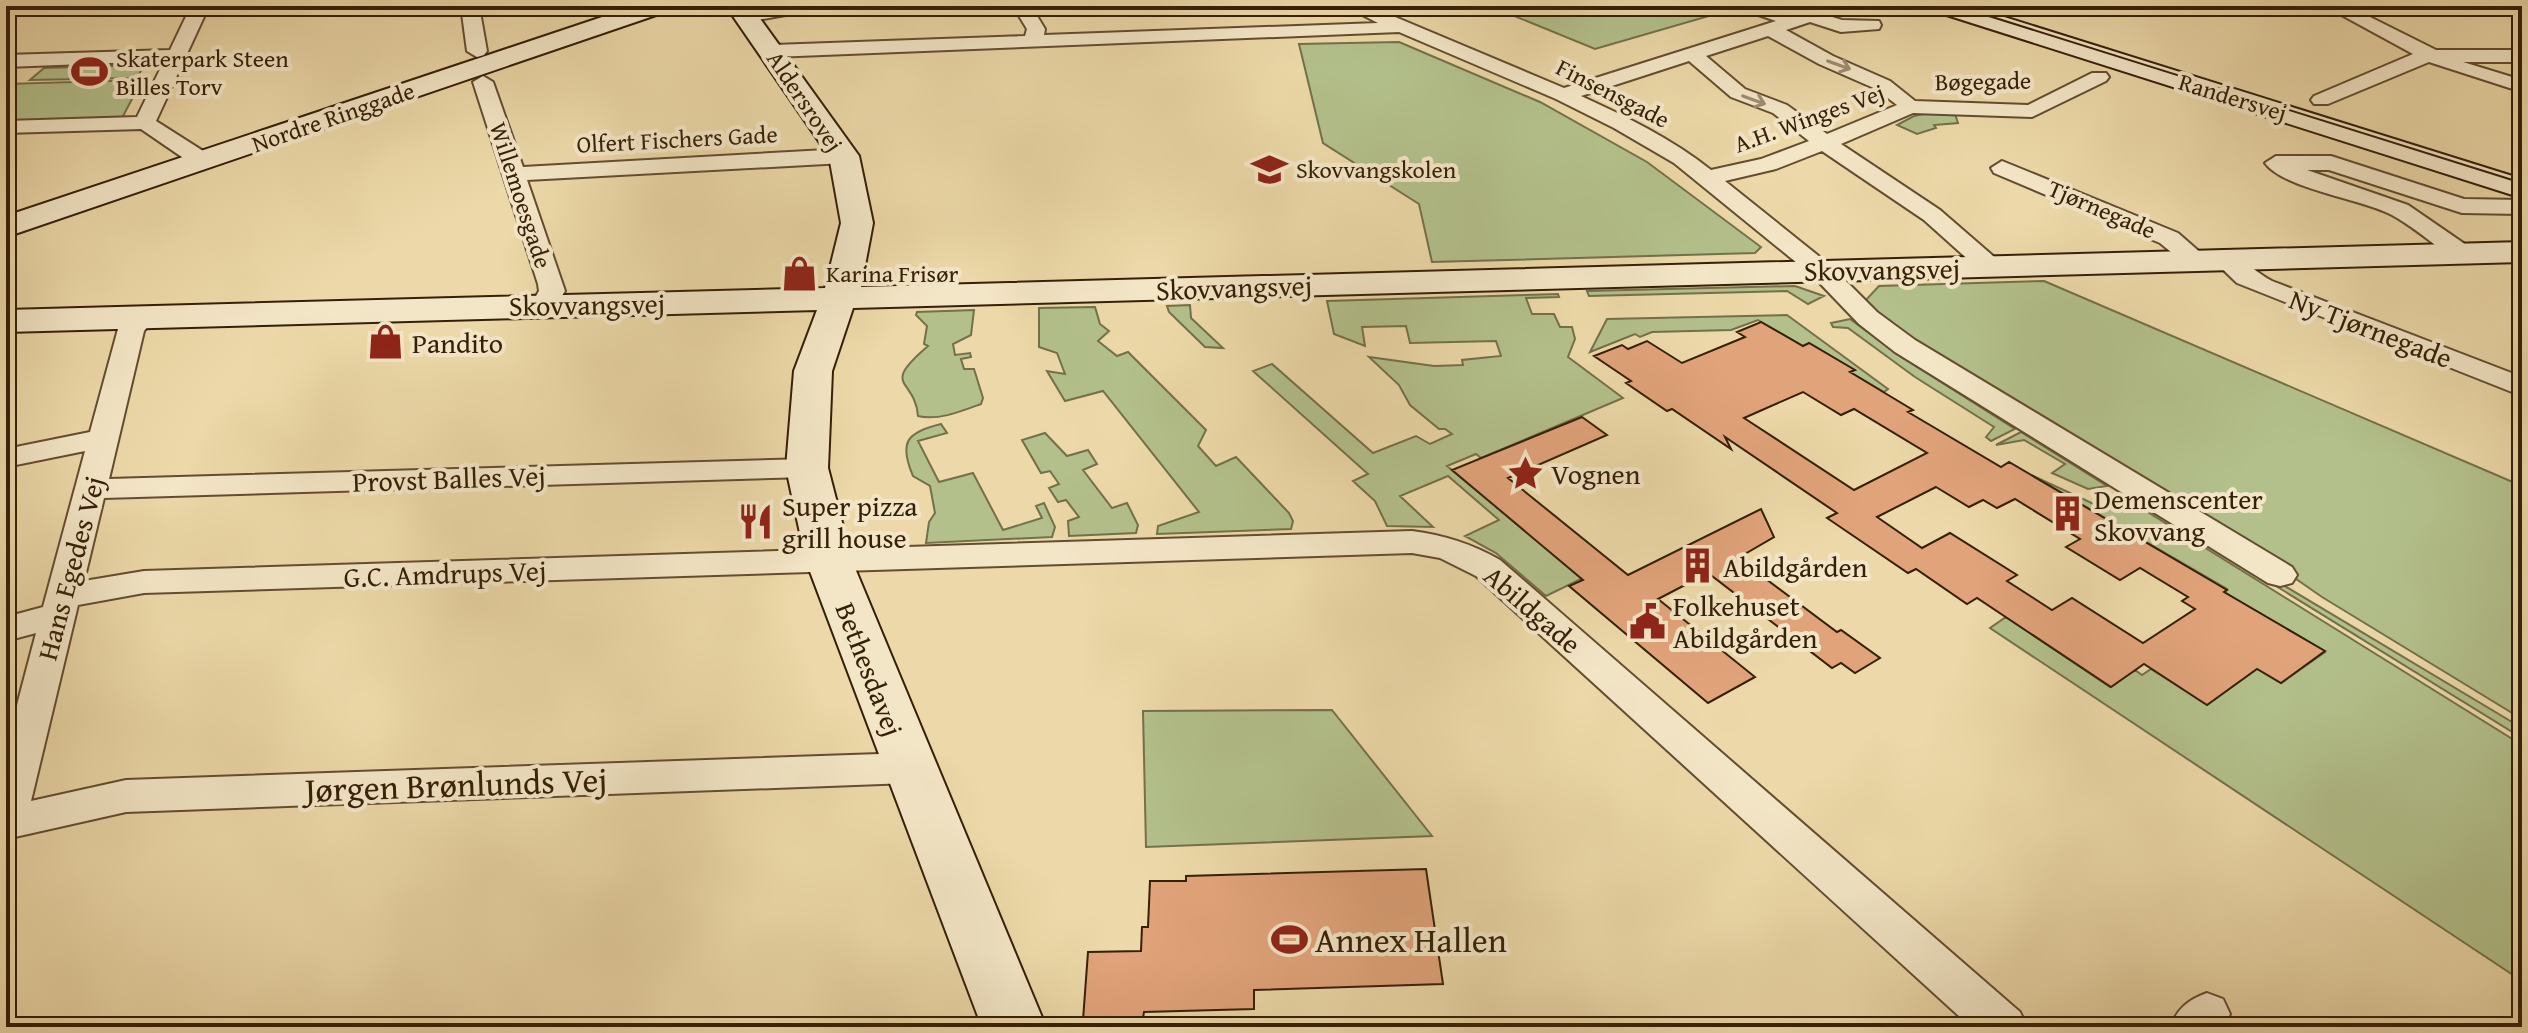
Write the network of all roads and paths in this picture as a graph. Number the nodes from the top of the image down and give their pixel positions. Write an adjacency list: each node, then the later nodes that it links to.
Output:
1 (200, 6): 21 (street)
2 (470, 6): 18 (street)
3 (659, 6): 35 (street, Nordre Ringgade)
4 (808, 6): 12 (street)
5 (1022, 6): 17 (street)
6 (1354, 6): 15 (street, Finsensgade)
7 (1750, 6): 13 (street)
8 (1842, 6): 13 (street)
9 (1943, 6): 40 (street, Randersvej)
10 (1997, 6): 37 (street, Randersvej)
11 (2334, 6): 22 (street)
12 (742, 12): 19 (street, Aldersrovej)
13 (1802, 19): 14 (street); 16 (street)
14 (1872, 25)
15 (1400, 28): 17 (street); 28 (street, Finsensgade)
16 (1770, 29): 20 (street); 30 (street, A.H. Winges Vej, one-way to 30)
17 (1034, 41): 19 (street)
18 (477, 51)
19 (773, 51): 34 (street, Aldersrovej)
20 (1692, 54): 28 (street); 33 (street, one-way to 33)
21 (179, 55): 24 (street); 31 (street)
22 (2429, 56): 23 (street); 27 (street); 29 (street)
23 (2522, 56)
24 (6, 61)
25 (2099, 77): 30 (street, Bøgegade)
26 (483, 82): 38 (street, Willemoesgade)
27 (2522, 86)
28 (1563, 95): 39 (street, Finsensgade)
29 (2321, 100)
30 (1909, 107): 33 (street, A.H. Winges Vej)
31 (145, 123): 32 (street); 35 (street)
32 (6, 127)
33 (1826, 141): 39 (street, A.H. Winges Vej); 46 (street)
34 (844, 156): 38 (street, Olfert Fischers Gade); 48 (street, Aldersrovej)
35 (203, 161): 42 (street, Nordre Ringgade)
36 (2002, 168): 45 (street, Tjørnegade)
37 (2522, 172)
38 (514, 174): 49 (street, Willemoesgade)
39 (1708, 178): 47 (street, Finsensgade)
40 (2522, 189)
41 (2522, 207): 44 (street)
42 (6, 227)
43 (2522, 252): 44 (street, Skovvangsvej)
44 (2463, 254): 45 (street, Skovvangsvej)
45 (2211, 260): 46 (street, Skovvangsvej); 52 (street, Ny Tjørnegade)
46 (1991, 267): 47 (street, Skovvangsvej)
47 (1822, 271): 48 (street, Skovvangsvej); 58 (street, Finsensgade)
48 (838, 297): 49 (street, Skovvangsvej); 55 (street, Bethesdavej)
49 (543, 306): 50 (street, Skovvangsvej)
50 (143, 317): 51 (street, Skovvangsvej); 53 (street, Hans Egedes Vej)
51 (6, 321)
52 (2522, 387)
53 (104, 438): 54 (street); 56 (street, Hans Egedes Vej)
54 (6, 458)
55 (807, 468): 56 (street, Provst Balles Vej); 57 (street, Bethesdavej)
56 (92, 489): 59 (street, Hans Egedes Vej)
57 (829, 561): 59 (street, G.C. Amdrups Vej); 61 (street, Bethesdavej); 64 (street, Abildgade)
58 (2280, 575)
59 (59, 606): 60 (street, G.C. Amdrups Vej); 62 (street, Hans Egedes Vej)
60 (6, 629)
61 (909, 768): 62 (street, Jørgen Brønlunds Vej); 63 (street, Bethesdavej)
62 (6, 823)
63 (1014, 1027)
64 (2004, 1027)

